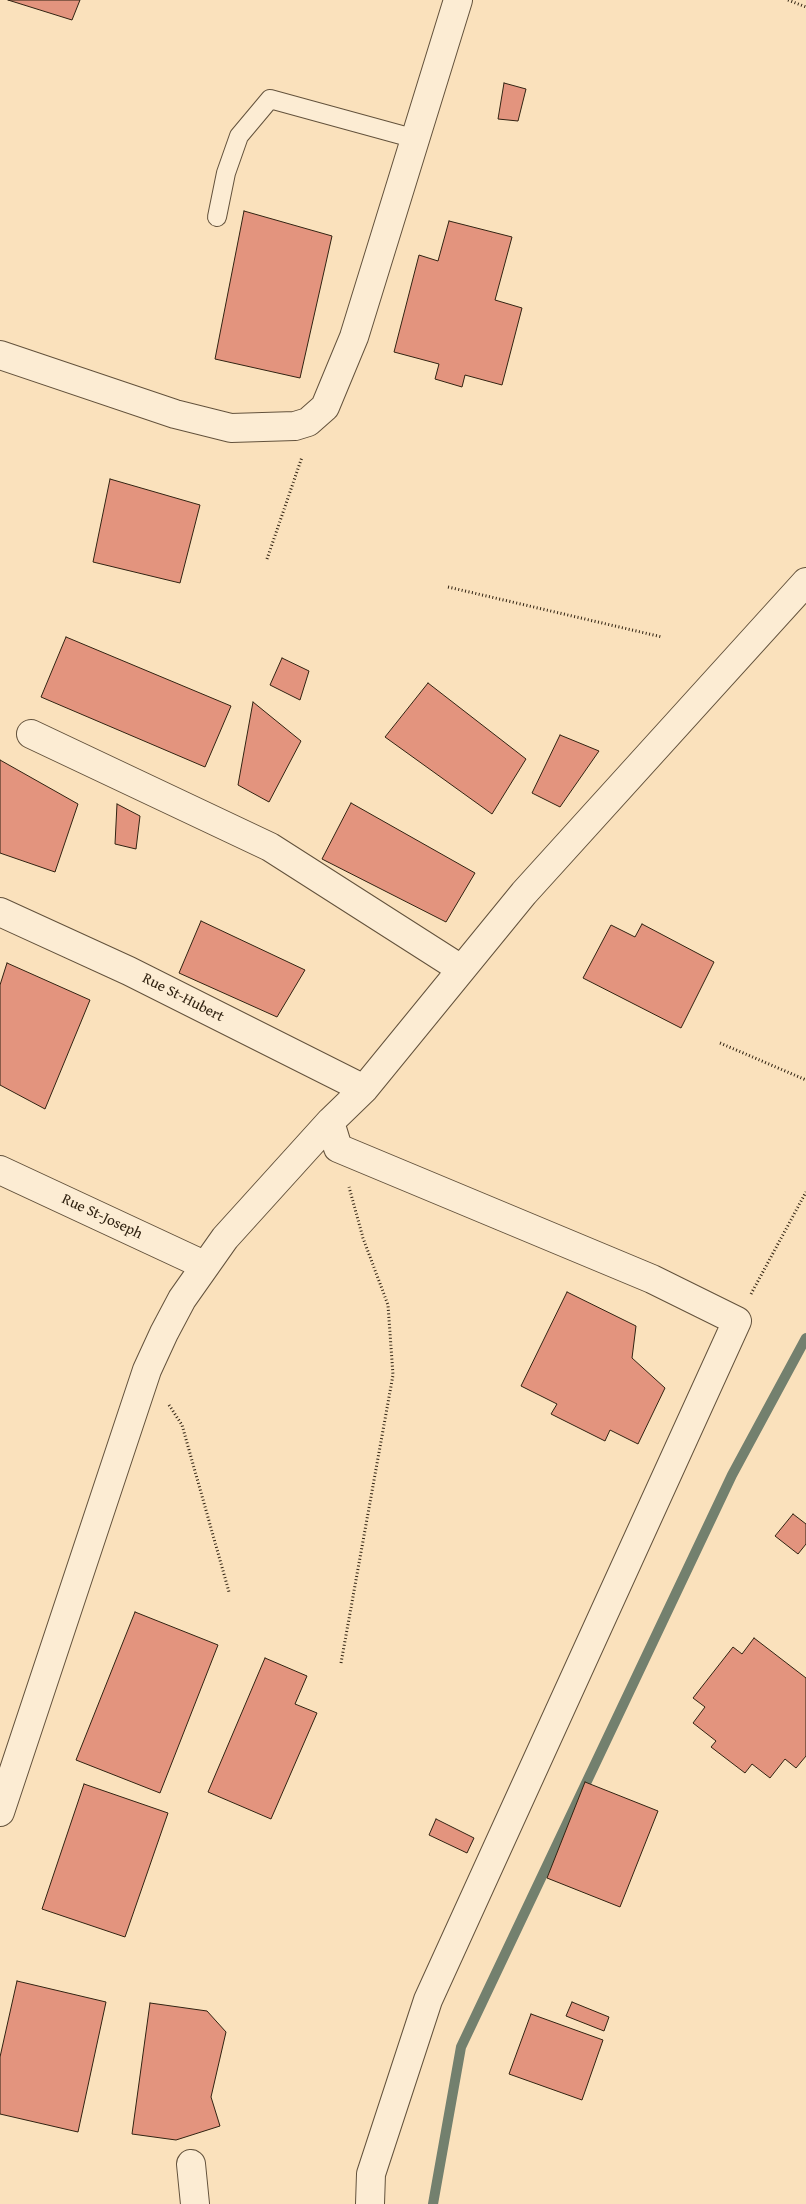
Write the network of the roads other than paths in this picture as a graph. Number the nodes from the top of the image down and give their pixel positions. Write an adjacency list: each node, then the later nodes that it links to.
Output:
1 (458, 0): 2 (street)
2 (416, 139): 3 (lane); 4 (street)
3 (217, 217)
4 (0, 355)
5 (806, 582): 8 (street)
6 (32, 734): 8 (street)
7 (0, 912): 9 (street, Rue St-Hubert)
8 (461, 970): 9 (street)
9 (364, 1089): 10 (street)
10 (330, 1122): 12 (street); 16 (street)
11 (0, 1170): 12 (street, Rue St-Joseph)
12 (204, 1265): 13 (street)
13 (0, 1812)
14 (191, 2164): 15 (street)
15 (196, 2204)
16 (370, 2204)

